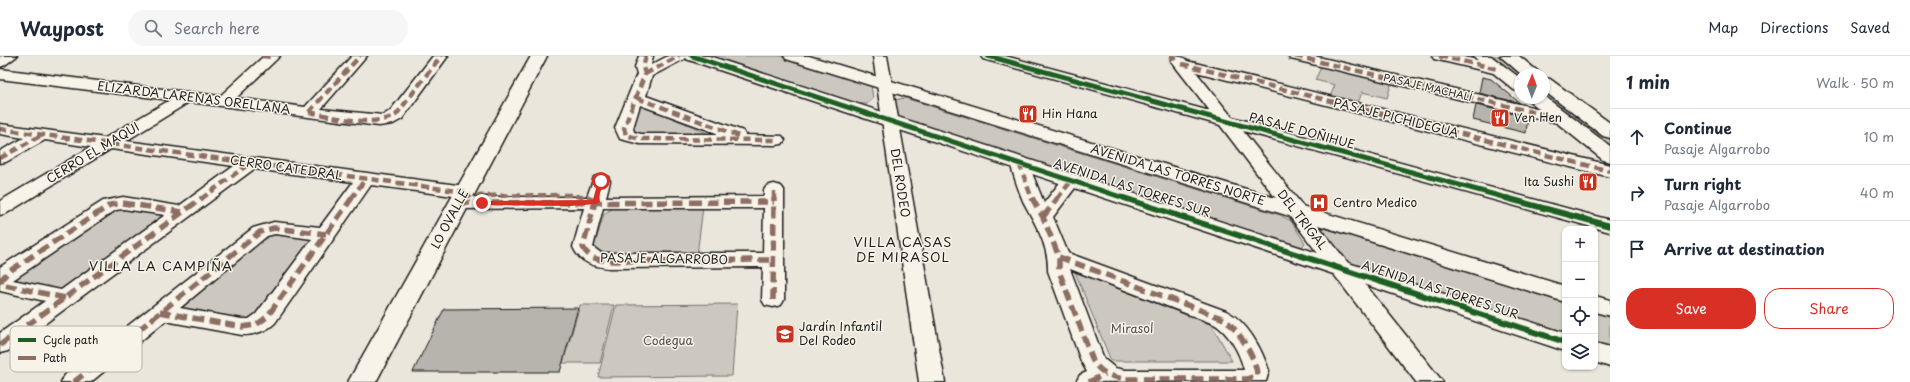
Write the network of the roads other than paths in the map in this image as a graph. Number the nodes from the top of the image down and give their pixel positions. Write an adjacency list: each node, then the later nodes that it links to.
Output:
1 (10, 56): 16 (street)
2 (269, 56): 26 (street)
3 (360, 56): 28 (street)
4 (440, 56): 28 (street, ELIZARDA LARENAS ORELLANA)
5 (539, 56): 46 (street, LO OVALLE)
6 (646, 56): 20 (street)
7 (679, 56): 20 (street)
8 (692, 56): 30 (street, AVENIDA LAS TORRES SUR)
9 (792, 56): 22 (street, AVENIDA LAS TORRES NORTE)
10 (880, 56): 22 (street, DEL RODEO)
11 (988, 56): 31 (street, PASAJE DOÑIHUE)
12 (1295, 56): 29 (street, PASAJE MACHALÍ)
13 (1439, 56): 17 (street)
14 (1481, 56): 17 (street)
15 (1176, 58): 31 (street, DEL TRIGAL); 42 (street, PASAJE PICHIDEGUA)
16 (0, 62)
17 (1503, 62): 18 (street); 21 (street)
18 (1518, 68)
19 (0, 74): 24 (street, ELIZARDA LARENAS ORELLANA)
20 (645, 74): 25 (street)
21 (1514, 78)
22 (884, 84): 30 (street, DEL RODEO); 49 (street, AVENIDA LAS TORRES NORTE)
23 (1550, 90): 33 (street)
24 (186, 97): 26 (street, ELIZARDA LARENAS ORELLANA); 37 (street, CERRO EL MAQUI)
25 (637, 98): 35 (street); 35 (street)
26 (224, 101): 28 (street, ELIZARDA LARENAS ORELLANA)
27 (1543, 104): 29 (street)
28 (309, 112)
29 (1562, 119): 38 (street)
30 (890, 120): 41 (street, AVENIDA LAS TORRES SUR); 74 (street, DEL RODEO)
31 (1226, 121): 49 (street, DEL TRIGAL); 52 (street, PASAJE DOÑIHUE)
32 (0, 129): 34 (street, CERRO CATEDRAL)
33 (1610, 132)
34 (42, 135): 37 (street, CERRO CATEDRAL); 39 (street)
35 (748, 139): 36 (street)
36 (776, 140)
37 (108, 144): 40 (street, CERRO CATEDRAL); 48 (street, CERRO EL MAQUI)
38 (1610, 156)
39 (0, 158)
40 (250, 163): 43 (street, CERRO CATEDRAL); 50 (street)
41 (1019, 163): 44 (street, AVENIDA LAS TORRES SUR); 51 (street)
42 (1610, 172)
43 (366, 178): 46 (street, CERRO CATEDRAL); 53 (street)
44 (1072, 180): 51 (street); 56 (street, AVENIDA LAS TORRES SUR)
45 (601, 181): 47 (street, PASAJE ALGARROBO)
46 (462, 197): 47 (street); 73 (street, LO OVALLE)
47 (596, 202): 55 (street); 55 (street, PASAJE ALGARROBO)
48 (0, 209)
49 (1295, 211): 56 (street, DEL TRIGAL); 57 (street, AVENIDA LAS TORRES NORTE)
50 (182, 212): 58 (street); 58 (street)
51 (1043, 217): 54 (street)
52 (1610, 226)
53 (326, 234): 62 (street); 62 (street)
54 (1059, 257): 71 (street); 71 (street)
55 (773, 260): 59 (street)
56 (1340, 268): 66 (street, AVENIDA LAS TORRES SUR); 75 (street, DEL TRIGAL)
57 (1562, 293)
58 (65, 298): 63 (street)
59 (773, 300)
60 (1598, 305): 61 (street)
61 (1610, 308)
62 (160, 312): 64 (street)
63 (26, 326)
64 (142, 327)
65 (10, 338): 67 (street)
66 (1562, 341)
67 (0, 345)
68 (1598, 353): 69 (street)
69 (1610, 357)
70 (86, 372): 72 (street)
71 (1097, 378)
72 (74, 382)
73 (362, 382)
74 (932, 382)
75 (1430, 382)

